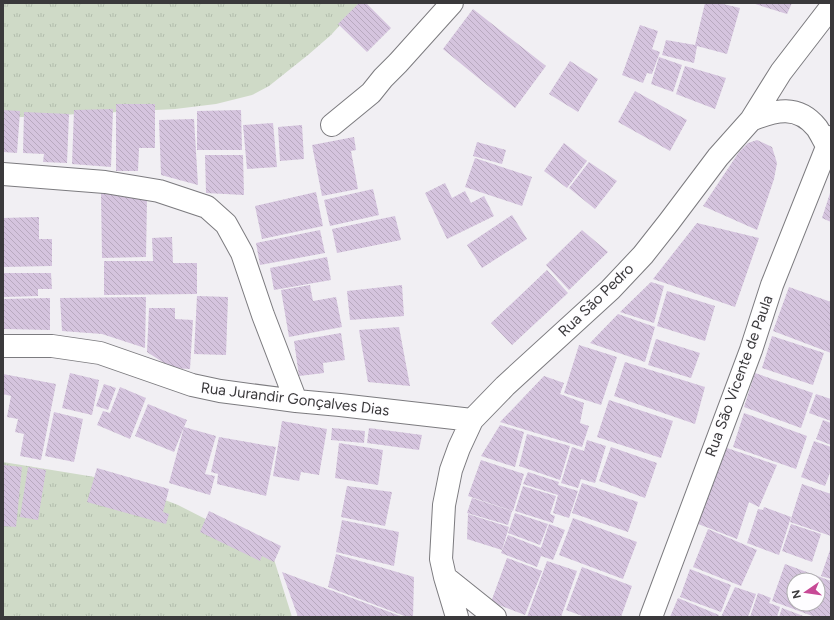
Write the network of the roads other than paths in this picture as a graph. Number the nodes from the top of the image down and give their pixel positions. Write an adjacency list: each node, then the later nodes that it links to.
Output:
1 (452, 3): 4 (street)
2 (831, 7): 3 (street, Rua São Pedro)
3 (750, 120): 5 (street); 9 (street, Rua São Pedro)
4 (332, 125)
5 (829, 142): 13 (street, Rua São Vicente de Paula)
6 (3, 174): 8 (street)
7 (3, 346): 8 (street, Rua Jurandir Gonçalves Dias)
8 (296, 401): 9 (street, Rua Jurandir Gonçalves Dias)
9 (472, 420): 10 (street, Rua São Pedro)
10 (445, 577): 11 (street, Rua São Pedro); 12 (street)
11 (457, 617)
12 (495, 617)
13 (651, 617)

